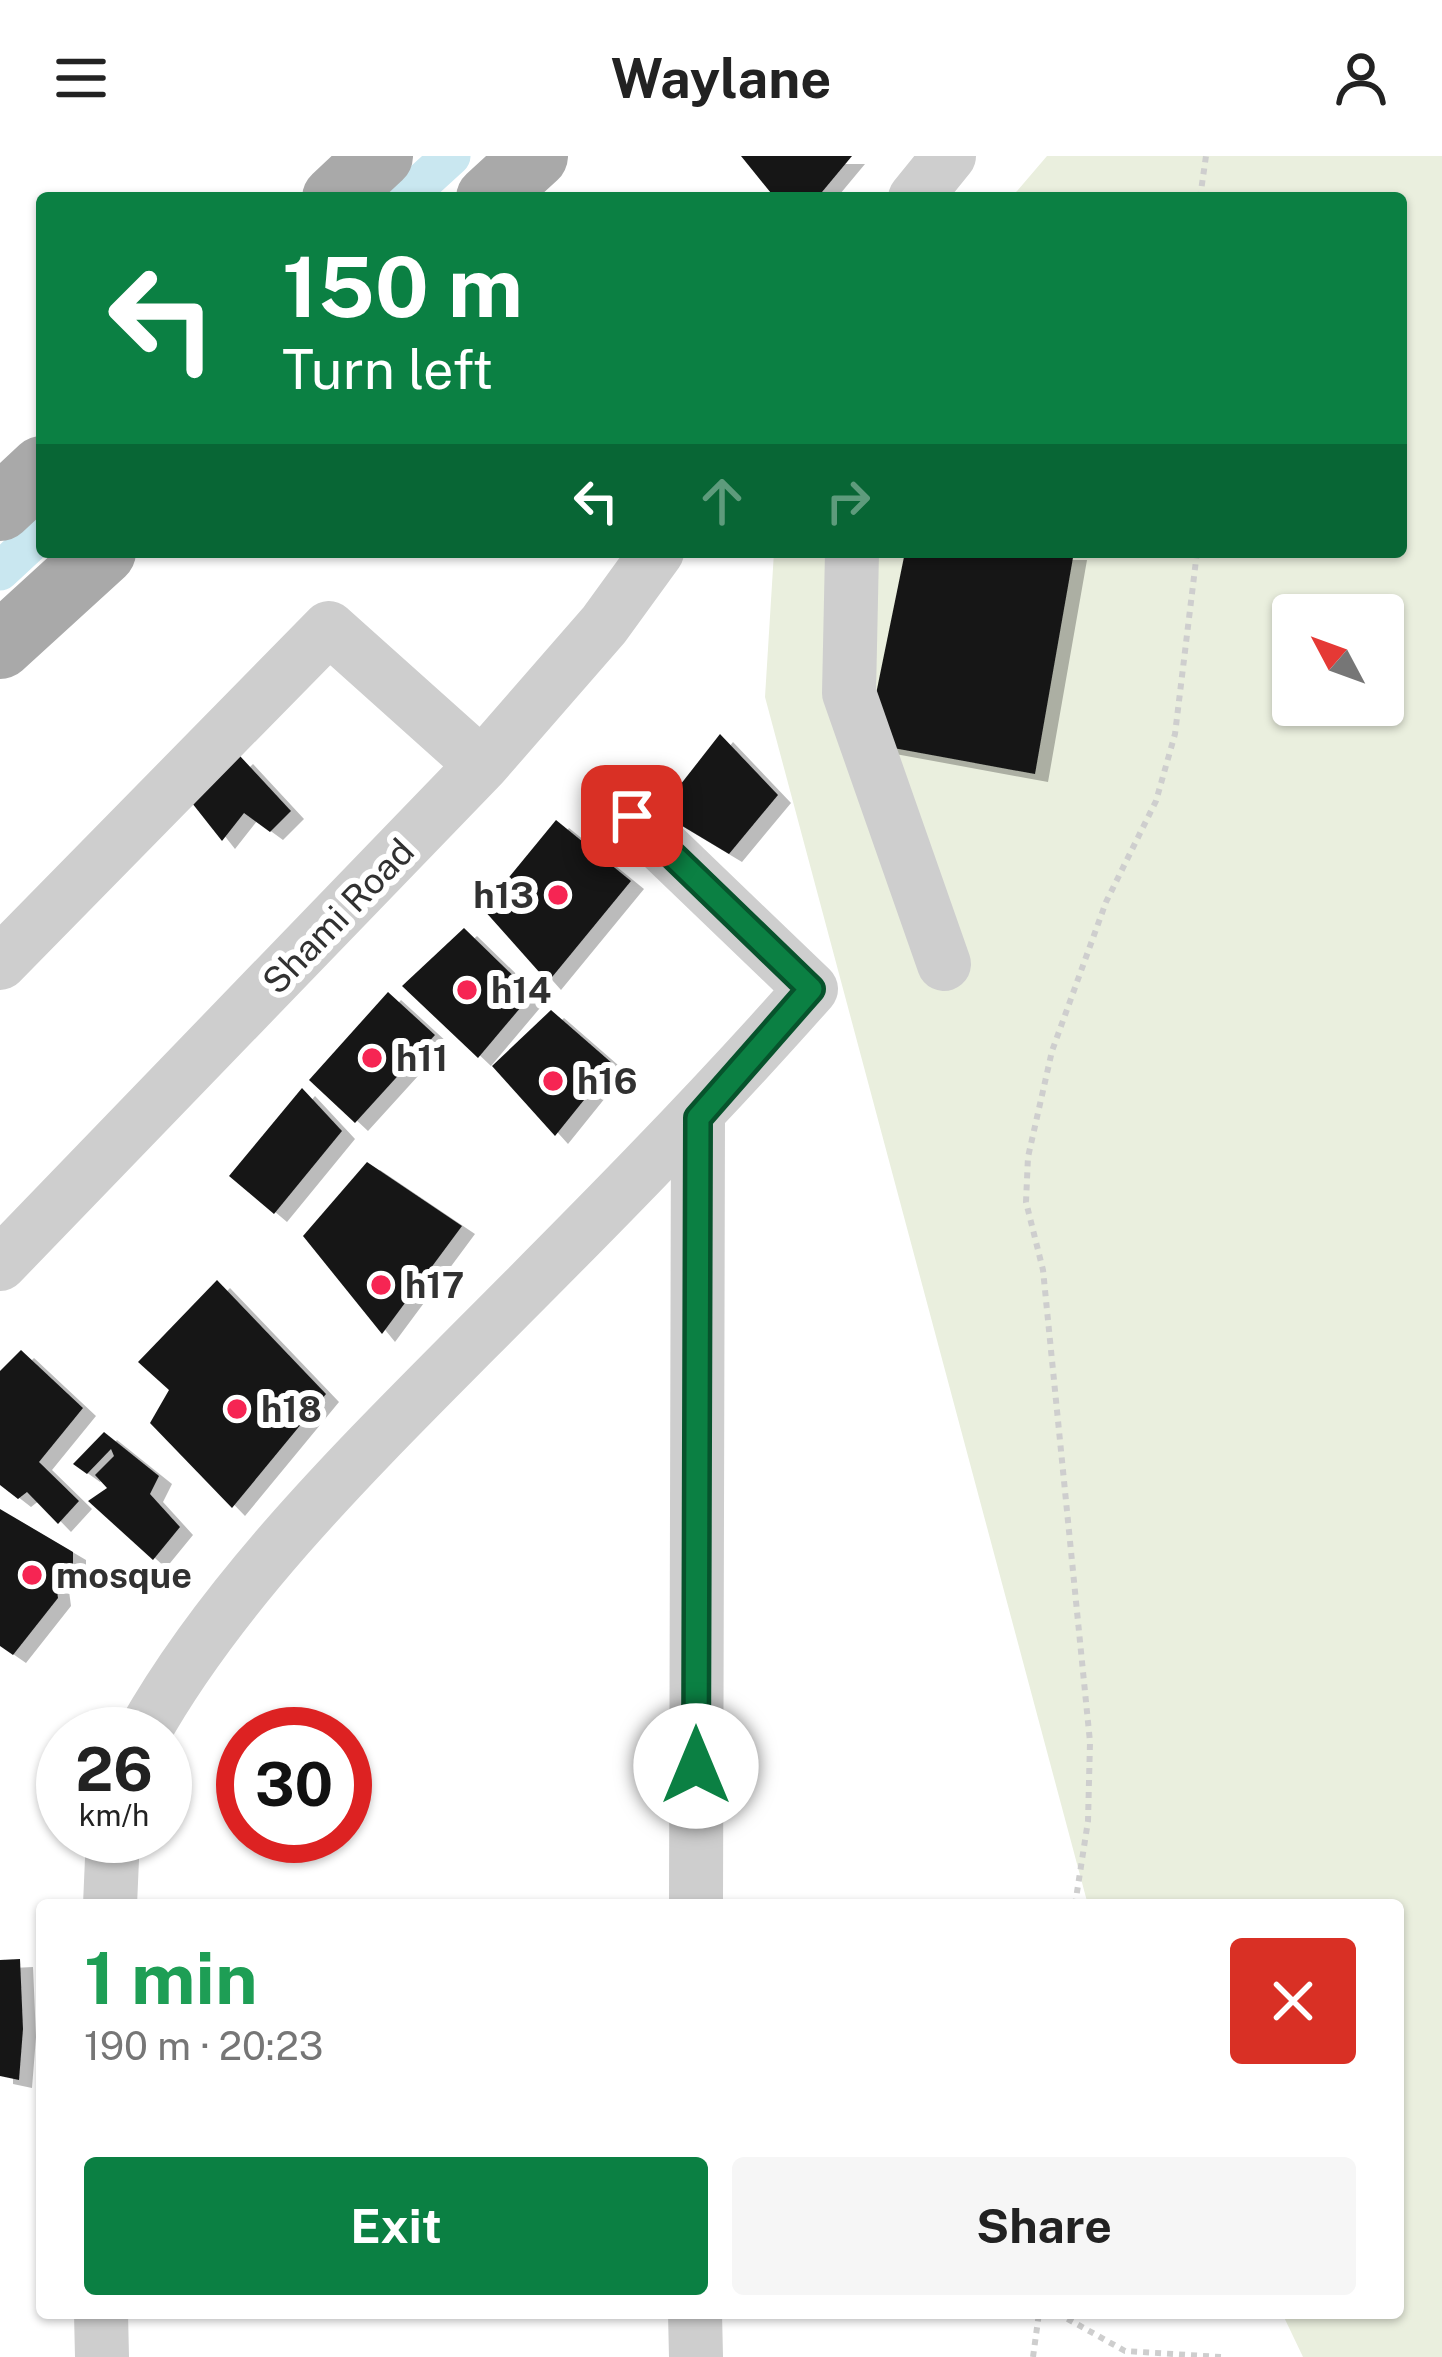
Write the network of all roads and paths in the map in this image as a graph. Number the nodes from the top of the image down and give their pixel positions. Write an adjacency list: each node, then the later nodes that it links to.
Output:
1 (380, 156): 5 (main road)
2 (535, 156): 6 (main road)
3 (945, 156): 7 (street)
4 (1206, 156): 8 (path)
5 (341, 192)
6 (496, 192)
7 (917, 192)
8 (1201, 192)
9 (36, 475): 10 (main road)
10 (0, 508)
11 (96, 558): 15 (main road)
12 (652, 558): 16 (street, Shami Road)
13 (852, 558): 19 (street)
14 (1196, 558): 26 (path)
15 (0, 646)
16 (482, 765): 18 (street); 21 (street, Shami Road)
17 (632, 816): 20 (street)
18 (0, 964)
19 (944, 964)
20 (698, 1118): 22 (street); 25 (street)
21 (0, 1264)
22 (159, 1707)
23 (112, 1863): 24 (street)
24 (110, 1899)
25 (696, 1899)
26 (1076, 1899)
27 (101, 2319): 31 (street)
28 (695, 2319): 32 (street)
29 (1039, 2319): 33 (path)
30 (1068, 2319): 34 (path)
31 (102, 2357)
32 (696, 2357)
33 (1033, 2357)
34 (1221, 2357)

